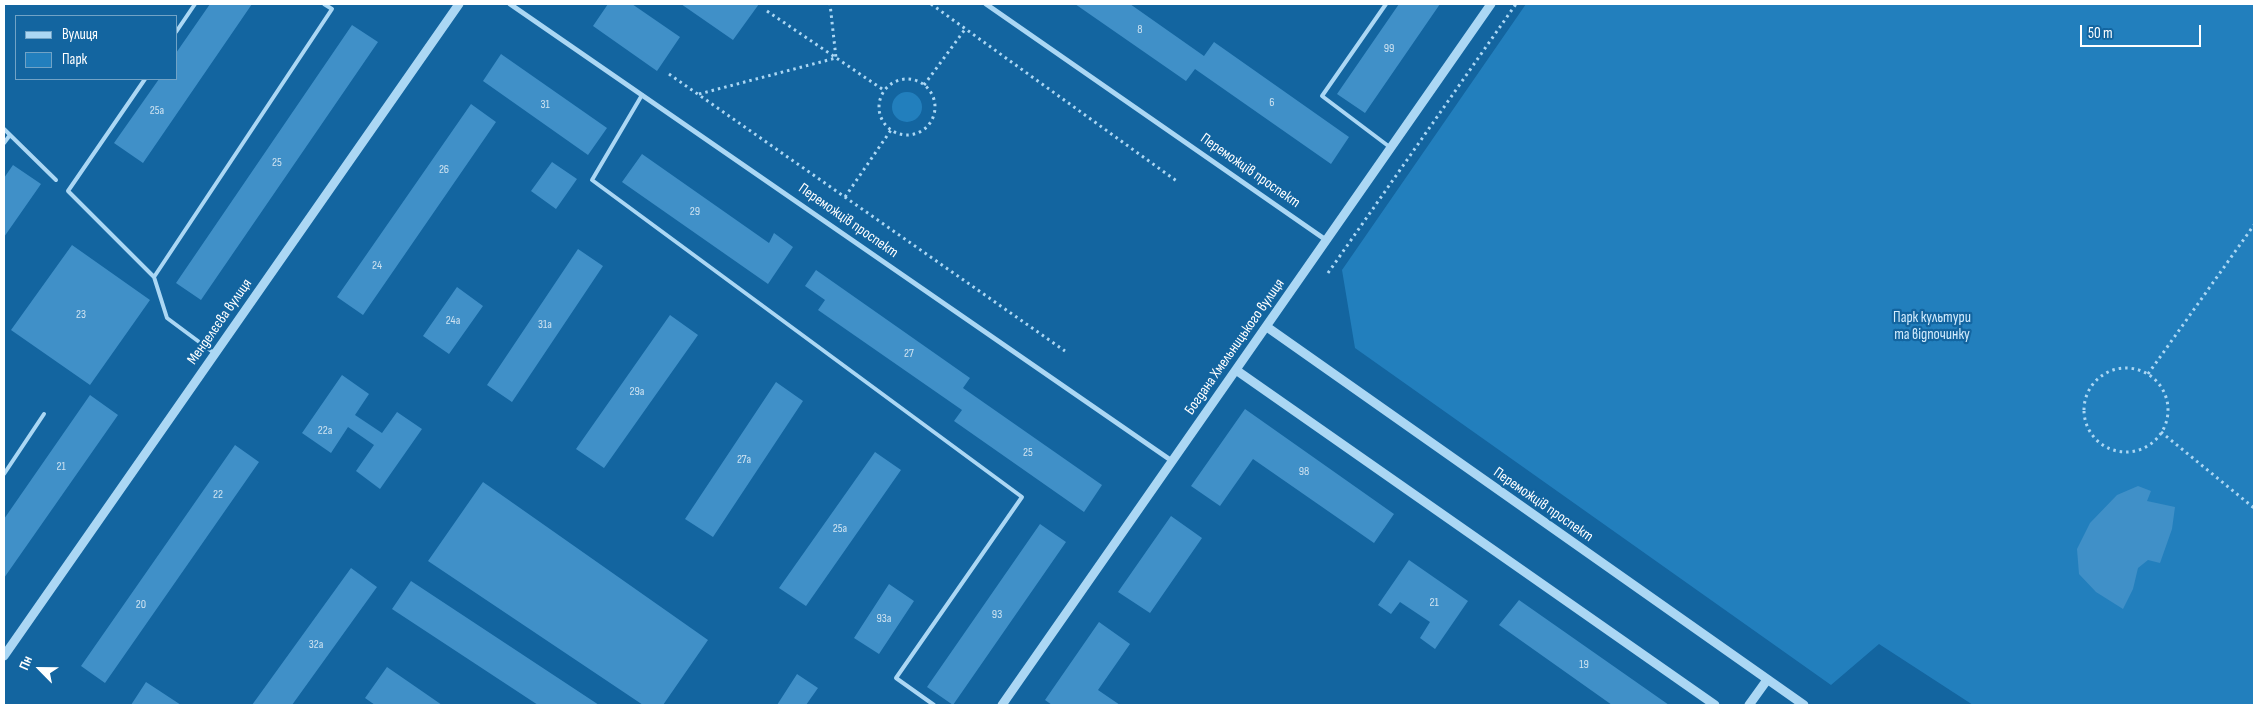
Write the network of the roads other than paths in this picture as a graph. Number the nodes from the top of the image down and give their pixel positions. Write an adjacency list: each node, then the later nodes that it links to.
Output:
1 (196, 4): 8 (lane)
2 (324, 4): 17 (lane)
3 (459, 4): 19 (street, Менделєєва вулиця)
4 (510, 4): 10 (street, Переможців проспект)
5 (986, 4): 16 (street, Переможців проспект)
6 (1386, 4): 14 (lane)
7 (1491, 4): 14 (street, Богдана Хмельницького вулиця)
8 (178, 29)
9 (143, 80): 17 (lane)
10 (642, 95): 22 (street, Переможців проспект); 26 (lane)
11 (4, 129): 12 (lane)
12 (10, 135): 13 (lane); 15 (lane)
13 (4, 144)
14 (1391, 148): 16 (street, Богдана Хмельницького вулиця)
15 (56, 180)
16 (1326, 240): 18 (street, Богдана Хмельницького вулиця)
17 (154, 277): 19 (lane)
18 (1267, 327): 20 (street, Богдана Хмельницького вулиця); 25 (street, Переможців проспект)
19 (215, 354): 24 (street, Менделєєва вулиця)
20 (1236, 370): 22 (street, Богдана Хмельницького вулиця); 28 (street)
21 (44, 414): 23 (lane)
22 (1172, 461): 27 (street, Богдана Хмельницького вулиця)
23 (4, 474)
24 (4, 656)
25 (1767, 680): 29 (street); 30 (street, Переможців проспект)
26 (934, 705)
27 (1002, 705)
28 (1715, 705)
29 (1749, 705)
30 (1804, 705)

